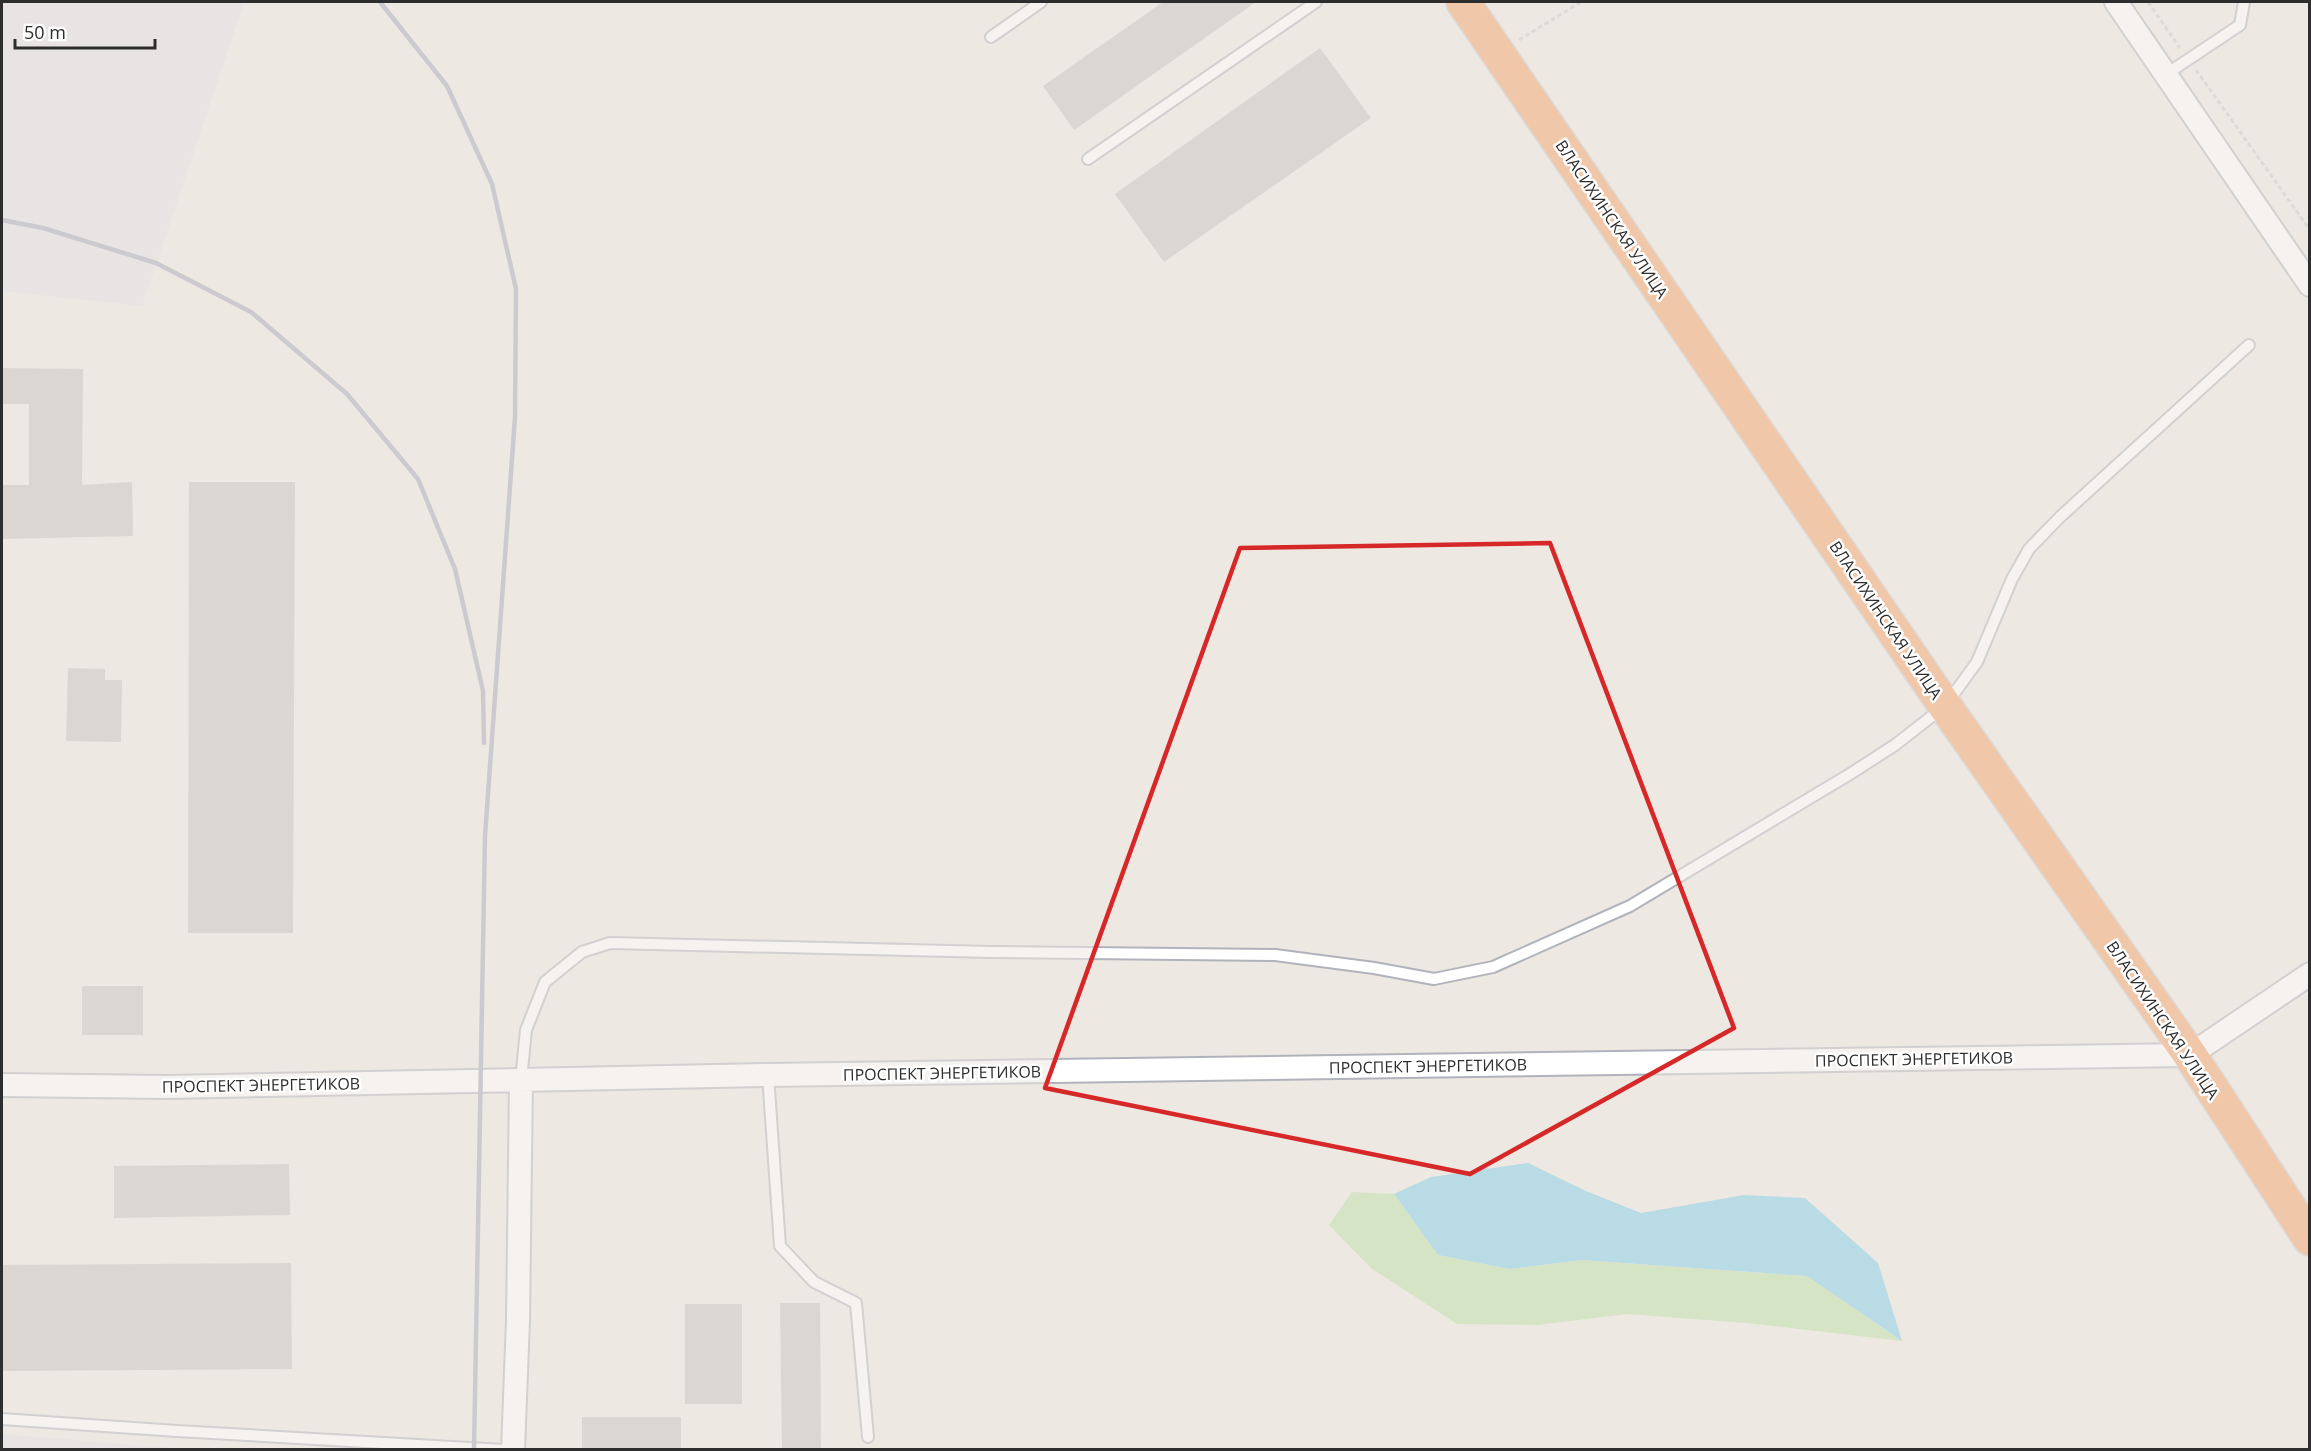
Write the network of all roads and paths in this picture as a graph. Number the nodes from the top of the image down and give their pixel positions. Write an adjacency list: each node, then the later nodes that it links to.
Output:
1 (1041, 2): 8 (lane)
2 (1316, 2): 12 (lane)
3 (1463, 2): 9 (highway, ВЛАСИХИНСКАЯ УЛИЦА)
4 (1581, 2): 9 (path)
5 (2116, 2): 11 (street)
6 (2148, 2): 10 (path)
7 (2244, 2): 10 (lane)
8 (991, 37)
9 (1498, 53): 16 (highway, ВЛАСИХИНСКАЯ УЛИЦА)
10 (2189, 60): 11 (lane); 13 (path)
11 (2165, 75): 14 (street)
12 (1088, 159)
13 (2310, 230)
14 (2308, 281)
15 (2248, 345): 16 (lane)
16 (1945, 706): 18 (highway, ВЛАСИХИНСКАЯ УЛИЦА); 20 (lane)
17 (2310, 974): 18 (street)
18 (2190, 1055): 19 (street, ПРОСПЕКТ ЭНЕРГЕТИКОВ); 22 (highway, ВЛАСИХИНСКАЯ УЛИЦА)
19 (768, 1075): 20 (street, ПРОСПЕКТ ЭНЕРГЕТИКОВ); 24 (lane)
20 (521, 1080): 21 (street, ПРОСПЕКТ ЭНЕРГЕТИКОВ); 26 (street)
21 (2, 1085)
22 (2310, 1239)
23 (2, 1419): 25 (lane)
24 (868, 1437)
25 (504, 1449)
26 (513, 1449)

